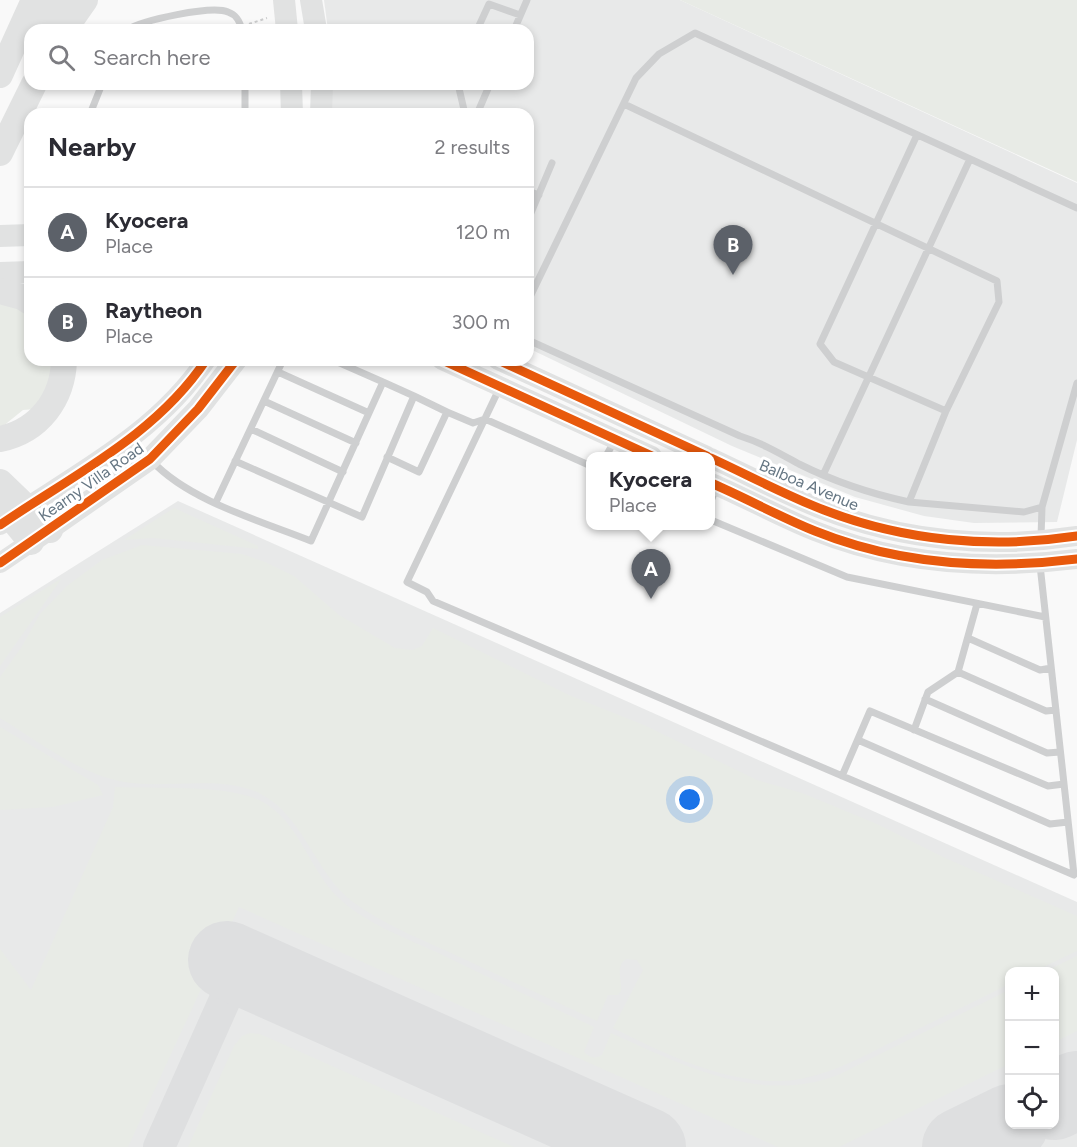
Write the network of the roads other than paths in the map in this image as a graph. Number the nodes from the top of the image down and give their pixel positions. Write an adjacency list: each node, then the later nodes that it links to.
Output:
1 (34, 0): 17 (highway)
2 (60, 0): 9 (highway)
3 (84, 0): 10 (highway)
4 (284, 0): 13 (main road)
5 (311, 0): 14 (main road)
6 (527, 0): 8 (lane)
7 (487, 1): 8 (lane); 15 (lane)
8 (520, 15): 16 (lane)
9 (50, 24)
10 (68, 24)
11 (138, 24): 12 (lane)
12 (240, 24)
13 (286, 24)
14 (315, 24)
15 (479, 24)
16 (516, 24)
17 (0, 75)
18 (27, 90): 33 (highway)
19 (31, 90): 33 (highway)
20 (100, 90): 27 (lane)
21 (245, 90): 28 (lane)
22 (291, 90): 29 (main road)
23 (322, 90): 30 (main road)
24 (459, 90): 31 (lane)
25 (487, 90): 32 (lane)
26 (624, 104): 34 (lane); 42 (lane); 48 (lane)
27 (92, 108)
28 (245, 108)
29 (292, 108)
30 (321, 108)
31 (464, 108)
32 (480, 108)
33 (19, 111): 35 (highway)
34 (917, 135): 36 (lane); 42 (lane)
35 (0, 153)
36 (970, 159): 41 (lane); 45 (lane)
37 (552, 163): 39 (lane)
38 (534, 193): 39 (lane)
39 (538, 195): 40 (lane)
40 (534, 205)
41 (1077, 208)
42 (875, 223): 45 (lane); 60 (lane)
43 (24, 235): 44 (main road)
44 (0, 236)
45 (929, 248): 60 (lane); 66 (lane)
46 (24, 272): 47 (main road)
47 (0, 273)
48 (534, 289)
49 (0, 291): 50 (highway)
50 (24, 298)
51 (534, 343): 82 (lane)
52 (63, 366): 71 (highway)
53 (201, 366): 91 (main road, Kearny Villa Road)
54 (231, 366): 77 (main road, Kearny Villa Road)
55 (280, 366): 59 (lane)
56 (347, 366): 61 (lane)
57 (455, 366): 63 (main road)
58 (512, 366): 75 (main road)
59 (278, 372): 65 (lane); 68 (lane)
60 (868, 376): 66 (lane); 82 (lane)
61 (383, 382): 64 (lane); 68 (lane)
62 (1077, 383): 89 (lane)
63 (500, 387): 69 (lane); 73 (main road)
64 (414, 396): 67 (lane); 76 (lane)
65 (264, 401): 70 (lane); 72 (lane)
66 (946, 411): 87 (lane)
67 (447, 412): 69 (lane); 76 (lane)
68 (369, 413): 72 (lane)
69 (485, 419): 80 (lane); 110 (lane)
70 (250, 429): 79 (lane); 81 (lane)
71 (0, 440)
72 (356, 443): 81 (lane)
73 (610, 448): 74 (main road)
74 (631, 452)
75 (698, 452)
76 (387, 457): 88 (lane)
77 (150, 459): 86 (lane); 93 (main road, Kearny Villa Road)
78 (715, 460): 85 (main road, Balboa Avenue)
79 (235, 461): 86 (lane); 88 (lane)
80 (586, 464)
81 (343, 472): 88 (lane)
82 (824, 473): 87 (lane)
83 (0, 482): 91 (highway)
84 (715, 491): 90 (main road)
85 (782, 491): 90 (lane); 95 (main road, Balboa Avenue)
86 (216, 502): 88 (lane)
87 (909, 502): 89 (lane)
88 (328, 503)
89 (1042, 507): 95 (lane)
90 (773, 511): 98 (main road)
91 (10, 513): 93 (highway)
92 (715, 522): 100 (lane)
93 (41, 536): 99 (main road, Kearny Villa Road)
94 (1077, 536): 95 (main road, Balboa Avenue)
95 (1041, 539)
96 (1077, 550): 98 (main road)
97 (1077, 559): 98 (main road)
98 (1045, 562): 101 (lane)
99 (0, 563)
100 (977, 604): 101 (lane); 102 (lane)
101 (1045, 617): 103 (lane)
102 (968, 638): 103 (lane); 104 (lane)
103 (1051, 668): 106 (lane)
104 (958, 672): 105 (lane); 106 (lane)
105 (925, 699): 107 (lane); 109 (lane)
106 (1056, 710): 109 (lane)
107 (914, 730): 108 (lane); 111 (lane)
108 (858, 740): 110 (lane); 112 (lane)
109 (1060, 752): 111 (lane)
110 (842, 776): 112 (lane)
111 (1064, 784): 112 (lane)
112 (1068, 822)

